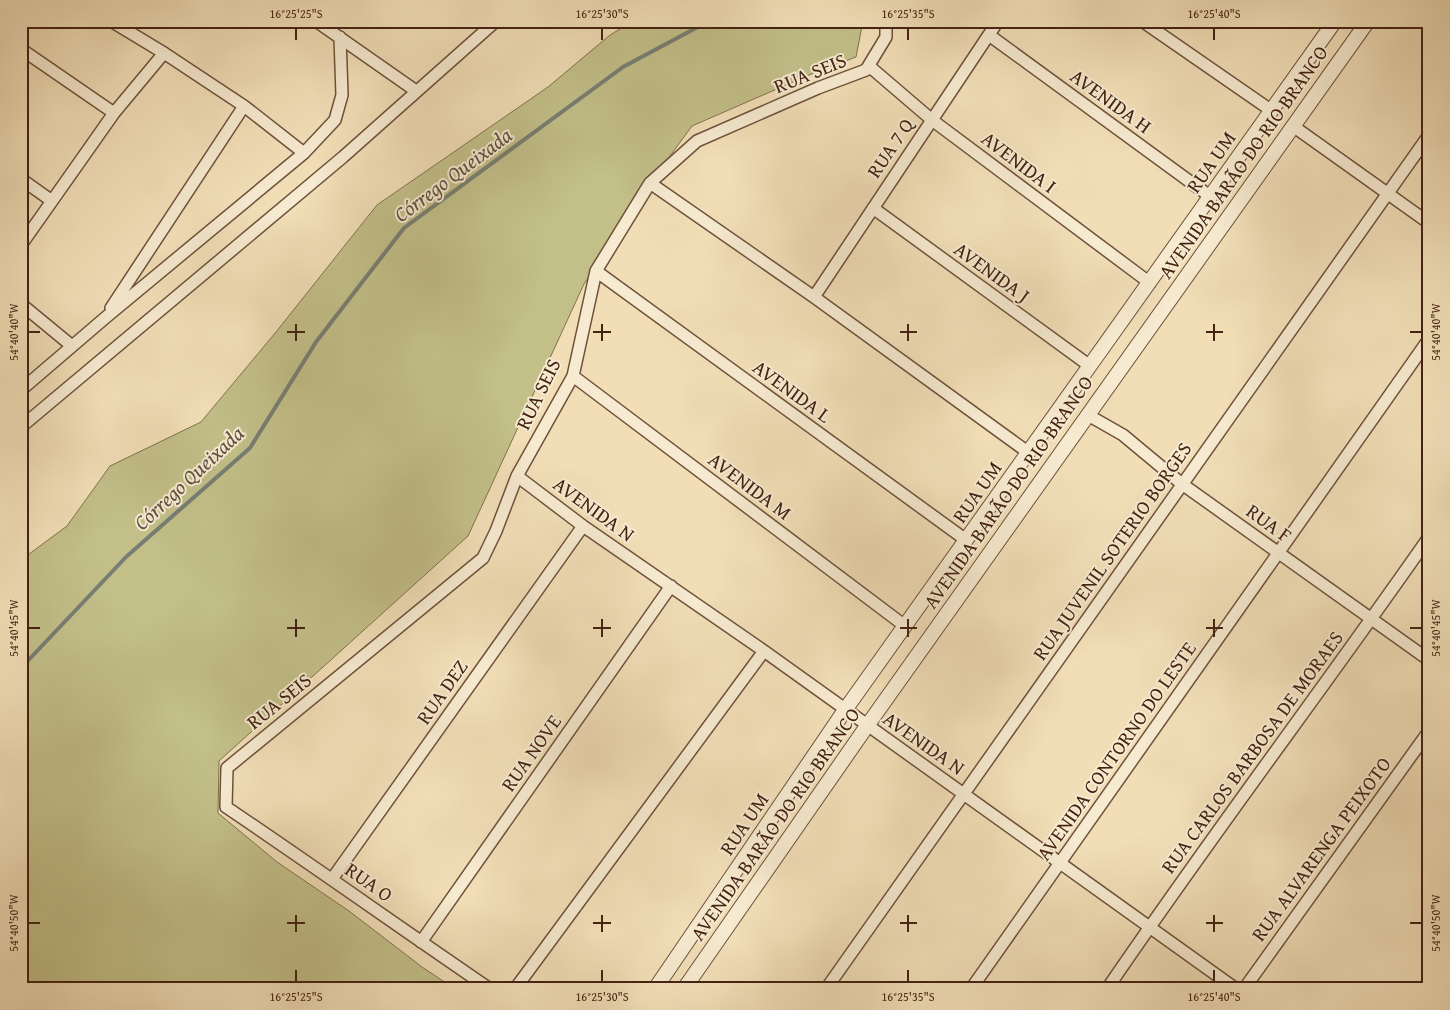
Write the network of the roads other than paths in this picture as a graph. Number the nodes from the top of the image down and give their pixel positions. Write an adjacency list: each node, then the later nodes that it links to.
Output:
1 (111, 21): 12 (street)
2 (316, 21): 10 (street)
3 (496, 21): 14 (street)
4 (886, 21): 13 (street, RUA SEIS)
5 (998, 21): 9 (street, RUA 7 Q)
6 (1142, 21): 16 (street)
7 (1368, 21): 19 (street, AVENIDA BARÃO DO RIO BRANCO)
8 (1330, 23): 16 (street, RUA UM)
9 (989, 36): 18 (street, RUA 7 Q); 25 (street, AVENIDA H)
10 (340, 37): 14 (street); 21 (street)
11 (21, 49): 17 (street)
12 (164, 53): 15 (street); 17 (street)
13 (869, 66): 18 (street, AVENIDA I); 23 (street, RUA SEIS)
14 (416, 91): 41 (street)
15 (244, 106): 21 (street); 34 (street)
16 (1272, 111): 25 (street, RUA UM)
17 (114, 113): 26 (street)
18 (932, 120): 27 (street, RUA 7 Q); 31 (street, AVENIDA I)
19 (1292, 126): 24 (street); 40 (street, AVENIDA BARÃO DO RIO BRANCO)
20 (1429, 135): 24 (street, RUA JUVENIL SOTERIO BORGES)
21 (304, 153): 34 (street)
22 (21, 179): 26 (street)
23 (650, 183): 30 (street, RUA SEIS); 32 (street)
24 (1387, 193): 28 (street); 44 (street, RUA JUVENIL SOTERIO BORGES)
25 (1211, 197): 31 (street, RUA UM)
26 (52, 201): 29 (street)
27 (873, 208): 32 (street, RUA 7 Q); 37 (street, AVENIDA J)
28 (1429, 223)
29 (21, 245)
30 (596, 271): 38 (street, RUA SEIS); 47 (street, AVENIDA L)
31 (1150, 283): 37 (street, RUA UM)
32 (814, 297): 42 (street)
33 (21, 304): 36 (street)
34 (105, 318): 36 (street)
35 (1429, 339): 48 (street, AVENIDA CONTORNO DO LESTE)
36 (72, 346): 39 (street)
37 (1090, 366): 42 (street, RUA UM)
38 (573, 376): 43 (street, RUA SEIS); 51 (street, AVENIDA M)
39 (21, 390)
40 (1088, 415): 44 (street, RUA F); 55 (street, AVENIDA BARÃO DO RIO BRANCO)
41 (21, 427)
42 (1029, 452): 47 (street, RUA UM)
43 (516, 476): 45 (street, AVENIDA N); 58 (street, RUA SEIS)
44 (1182, 484): 48 (street, RUA F); 57 (street, RUA JUVENIL SOTERIO BORGES)
45 (583, 526): 49 (street, AVENIDA N); 60 (street, RUA DEZ)
46 (1429, 537): 50 (street, RUA CARLOS BARBOSA DE MORAES)
47 (966, 540): 51 (street, RUA UM)
48 (1278, 552): 50 (street, RUA F); 59 (street, AVENIDA CONTORNO DO LESTE)
49 (671, 586): 52 (street, AVENIDA N); 62 (street, RUA NOVE)
50 (1372, 620): 53 (street, RUA F); 61 (street, RUA CARLOS BARBOSA DE MORAES)
51 (905, 626): 54 (street, RUA UM)
52 (764, 651): 54 (street, AVENIDA N); 64 (street)
53 (1429, 660)
54 (846, 710): 55 (street, AVENIDA N); 65 (street, RUA UM)
55 (867, 726): 57 (street, AVENIDA N); 66 (street, AVENIDA BARÃO DO RIO BRANCO)
56 (1429, 730): 71 (street, RUA ALVARENGA PEIXOTO)
57 (963, 794): 59 (street, AVENIDA N); 67 (street, RUA JUVENIL SOTERIO BORGES)
58 (226, 807): 60 (street, RUA O)
59 (1060, 863): 61 (street, AVENIDA N); 68 (street, AVENIDA CONTORNO DO LESTE)
60 (332, 879): 62 (street, RUA O)
61 (1149, 927): 69 (street, RUA CARLOS BARBOSA DE MORAES); 70 (street, AVENIDA N)
62 (421, 942): 63 (street, RUA O)
63 (490, 989)
64 (515, 989)
65 (655, 989)
66 (684, 989)
67 (826, 989)
68 (972, 989)
69 (1107, 989)
70 (1236, 989)
71 (1244, 989)

